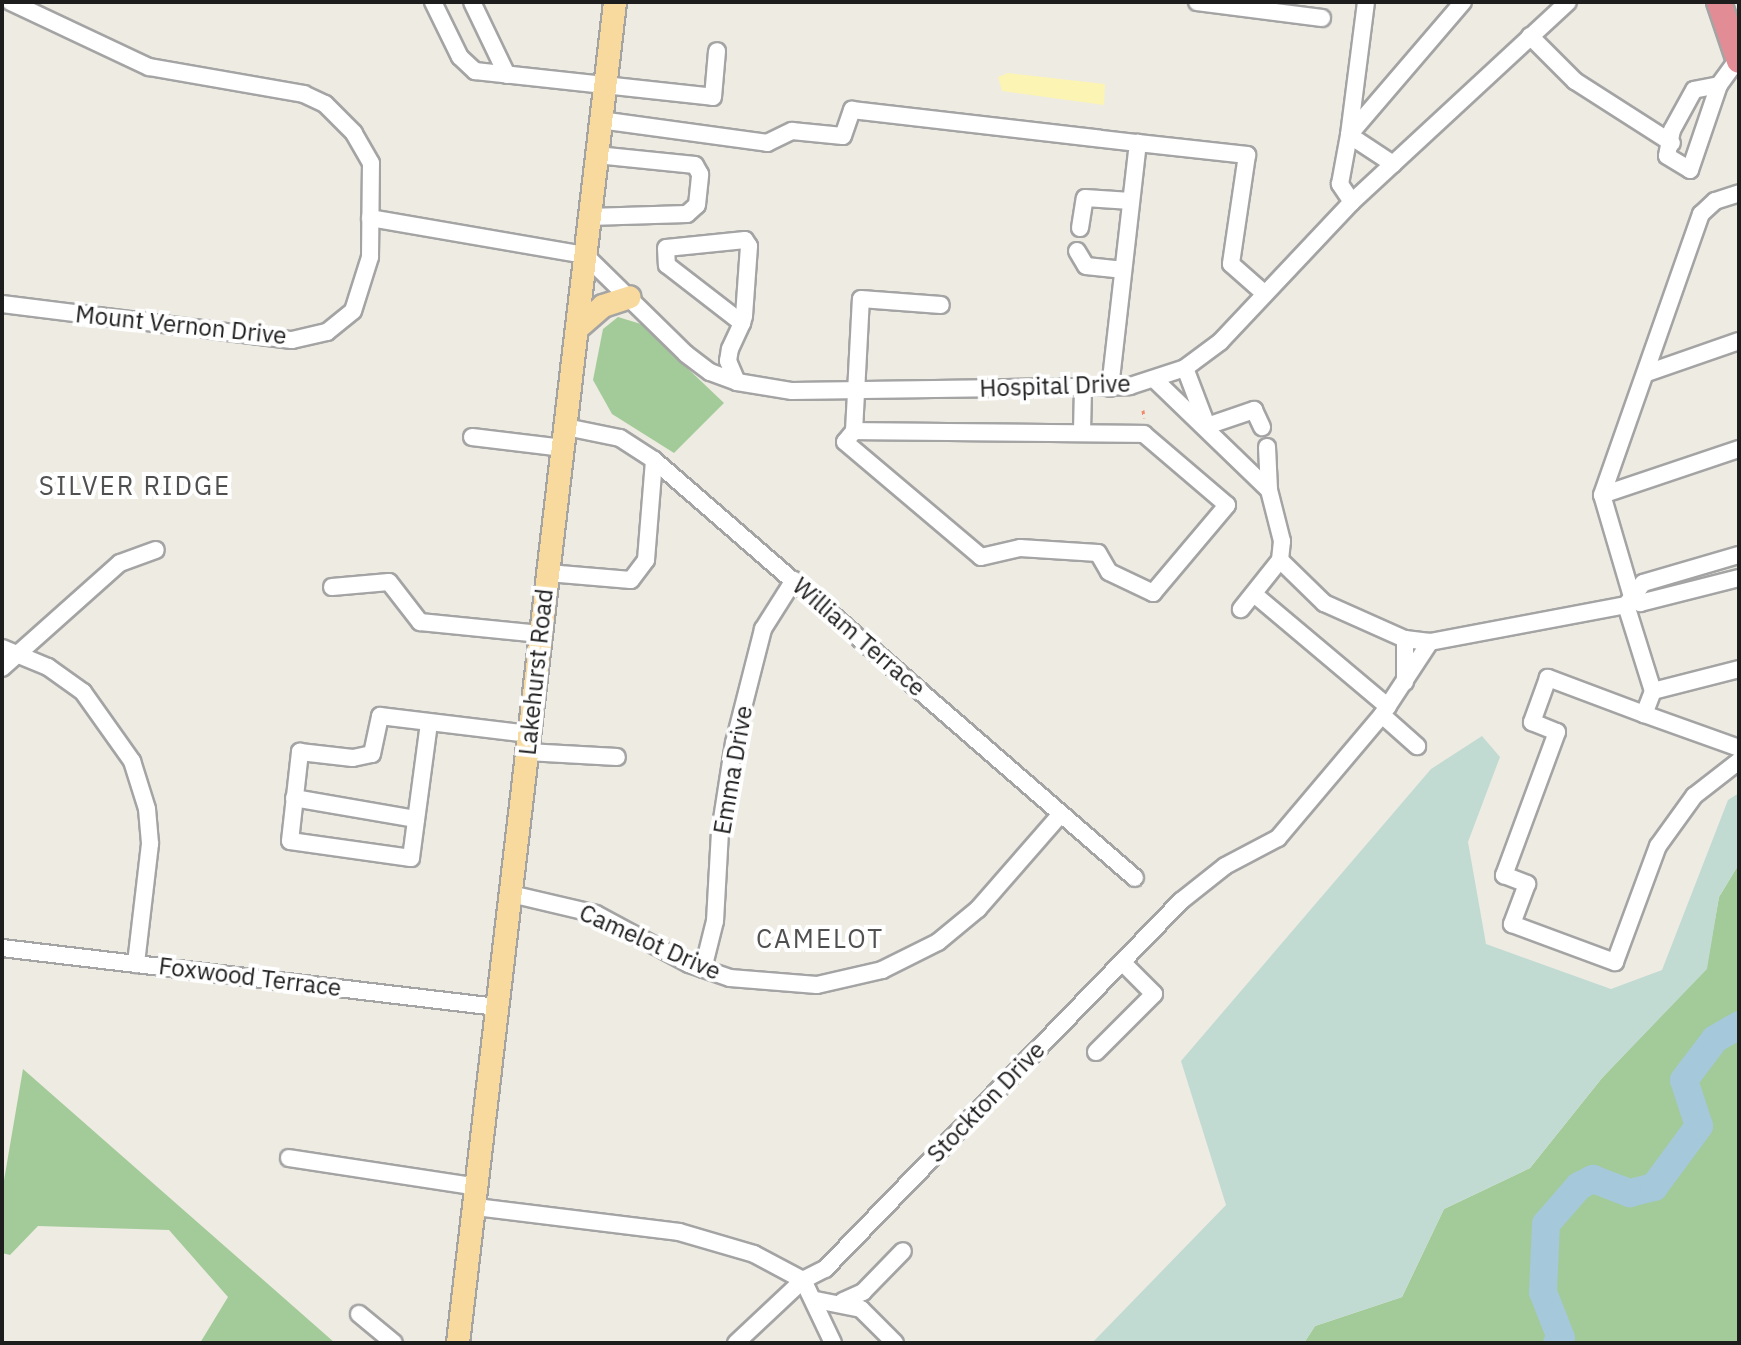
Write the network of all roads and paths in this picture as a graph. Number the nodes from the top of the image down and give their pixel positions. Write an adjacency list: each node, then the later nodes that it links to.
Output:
1 (11, 2): 27 (street, Mount Vernon Drive)
2 (433, 2): 14 (street)
3 (472, 2): 14 (street)
4 (615, 2): 15 (main road, Lakehurst Road)
5 (1197, 2): 10 (street)
6 (1366, 2): 18 (street)
7 (1568, 2): 11 (street, Hospital Drive)
8 (1719, 2): 13 (highway)
9 (1457, 5): 18 (street)
10 (1322, 18)
11 (1530, 36): 20 (street); 22 (street, Hospital Drive)
12 (717, 51): 15 (street)
13 (1739, 60): 16 (street)
14 (507, 75): 15 (street)
15 (605, 85): 17 (main road, Lakehurst Road)
16 (1719, 85): 20 (street); 20 (street)
17 (600, 120): 19 (street); 21 (main road, Lakehurst Road)
18 (1349, 135): 22 (street); 25 (street)
19 (1138, 143): 24 (street); 32 (street)
20 (1672, 143)
21 (597, 155): 26 (main road, Lakehurst Road); 26 (street)
22 (1393, 164): 25 (street, Hospital Drive)
23 (1739, 193): 40 (street)
24 (1131, 201): 28 (street); 31 (street)
25 (1352, 202): 32 (street, Hospital Drive)
26 (589, 217): 30 (main road, Lakehurst Road)
27 (370, 218): 30 (street); 34 (street, Mount Vernon Drive)
28 (1080, 228)
29 (1077, 251): 31 (street)
30 (585, 255): 33 (street, Hospital Drive); 37 (main road, Lakehurst Road)
31 (1122, 270): 43 (street)
32 (1265, 294): 39 (street, Hospital Drive)
33 (630, 297): 37 (main road); 42 (street, Hospital Drive)
34 (2, 304)
35 (941, 305): 45 (street)
36 (742, 323): 36 (street); 42 (street)
37 (579, 327): 51 (main road, Lakehurst Road)
38 (1739, 341): 40 (street)
39 (1185, 368): 41 (street, Hospital Drive); 46 (street)
40 (1647, 373): 56 (street)
41 (1155, 380): 43 (street, Hospital Drive); 46 (street)
42 (737, 382): 45 (street, Hospital Drive)
43 (1110, 388): 44 (street, Hospital Drive)
44 (1083, 389): 45 (street, Hospital Drive); 49 (street)
45 (854, 391): 48 (street)
46 (1207, 426): 47 (street); 55 (street)
47 (1262, 427)
48 (854, 431): 49 (street); 49 (street)
49 (1082, 432)
50 (472, 437): 51 (street, William Terrace)
51 (564, 438): 54 (street, William Terrace); 60 (main road, Lakehurst Road)
52 (1267, 447): 55 (street)
53 (1738, 453): 56 (street)
54 (654, 460): 60 (street); 62 (street, William Terrace)
55 (1269, 490): 59 (street)
56 (1602, 495): 65 (street)
57 (156, 550): 71 (street)
58 (1739, 555): 65 (street)
59 (1280, 560): 64 (street); 68 (street)
60 (548, 573): 67 (main road, Lakehurst Road)
61 (1739, 578): 65 (street)
62 (794, 580): 85 (street, William Terrace); 92 (street, Emma Drive)
63 (332, 587): 67 (street)
64 (1254, 594): 66 (street); 76 (street)
65 (1630, 602): 69 (street); 75 (street)
66 (1241, 609)
67 (540, 634): 79 (main road, Lakehurst Road)
68 (1405, 639): 69 (street); 74 (street)
69 (1430, 642): 74 (street, Stockton Drive)
70 (2, 648): 71 (street)
71 (19, 654): 72 (street); 91 (street)
72 (2, 668)
73 (1739, 669): 75 (street)
74 (1405, 684): 76 (street, Stockton Drive)
75 (1653, 691): 77 (street)
76 (1385, 711): 80 (street); 90 (street, Stockton Drive)
77 (1644, 714): 81 (street); 83 (street)
78 (429, 723): 79 (street); 84 (street); 86 (street)
79 (528, 743): 82 (street); 88 (main road, Lakehurst Road)
80 (1417, 746)
81 (1739, 748)
82 (617, 757)
83 (1739, 761)
84 (294, 798): 86 (street); 86 (street)
85 (1061, 814): 87 (street, William Terrace); 92 (street, Camelot Drive)
86 (416, 819)
87 (1135, 878)
88 (511, 894): 92 (street, Camelot Drive); 93 (main road, Lakehurst Road)
89 (2, 948): 91 (street, Foxwood Terrace)
90 (1122, 962): 94 (street); 98 (street, Stockton Drive)
91 (136, 964): 93 (street, Foxwood Terrace)
92 (703, 969)
93 (498, 1007): 96 (main road, Lakehurst Road)
94 (1096, 1052)
95 (289, 1158): 96 (street)
96 (477, 1197): 98 (street); 103 (main road, Lakehurst Road)
97 (903, 1251): 100 (street)
98 (803, 1280): 99 (street); 104 (street, Stockton Drive)
99 (816, 1300): 100 (street); 105 (street)
100 (843, 1301): 106 (street)
101 (359, 1314): 102 (street)
102 (394, 1343)
103 (458, 1343)
104 (736, 1343)
105 (833, 1343)
106 (895, 1343)

